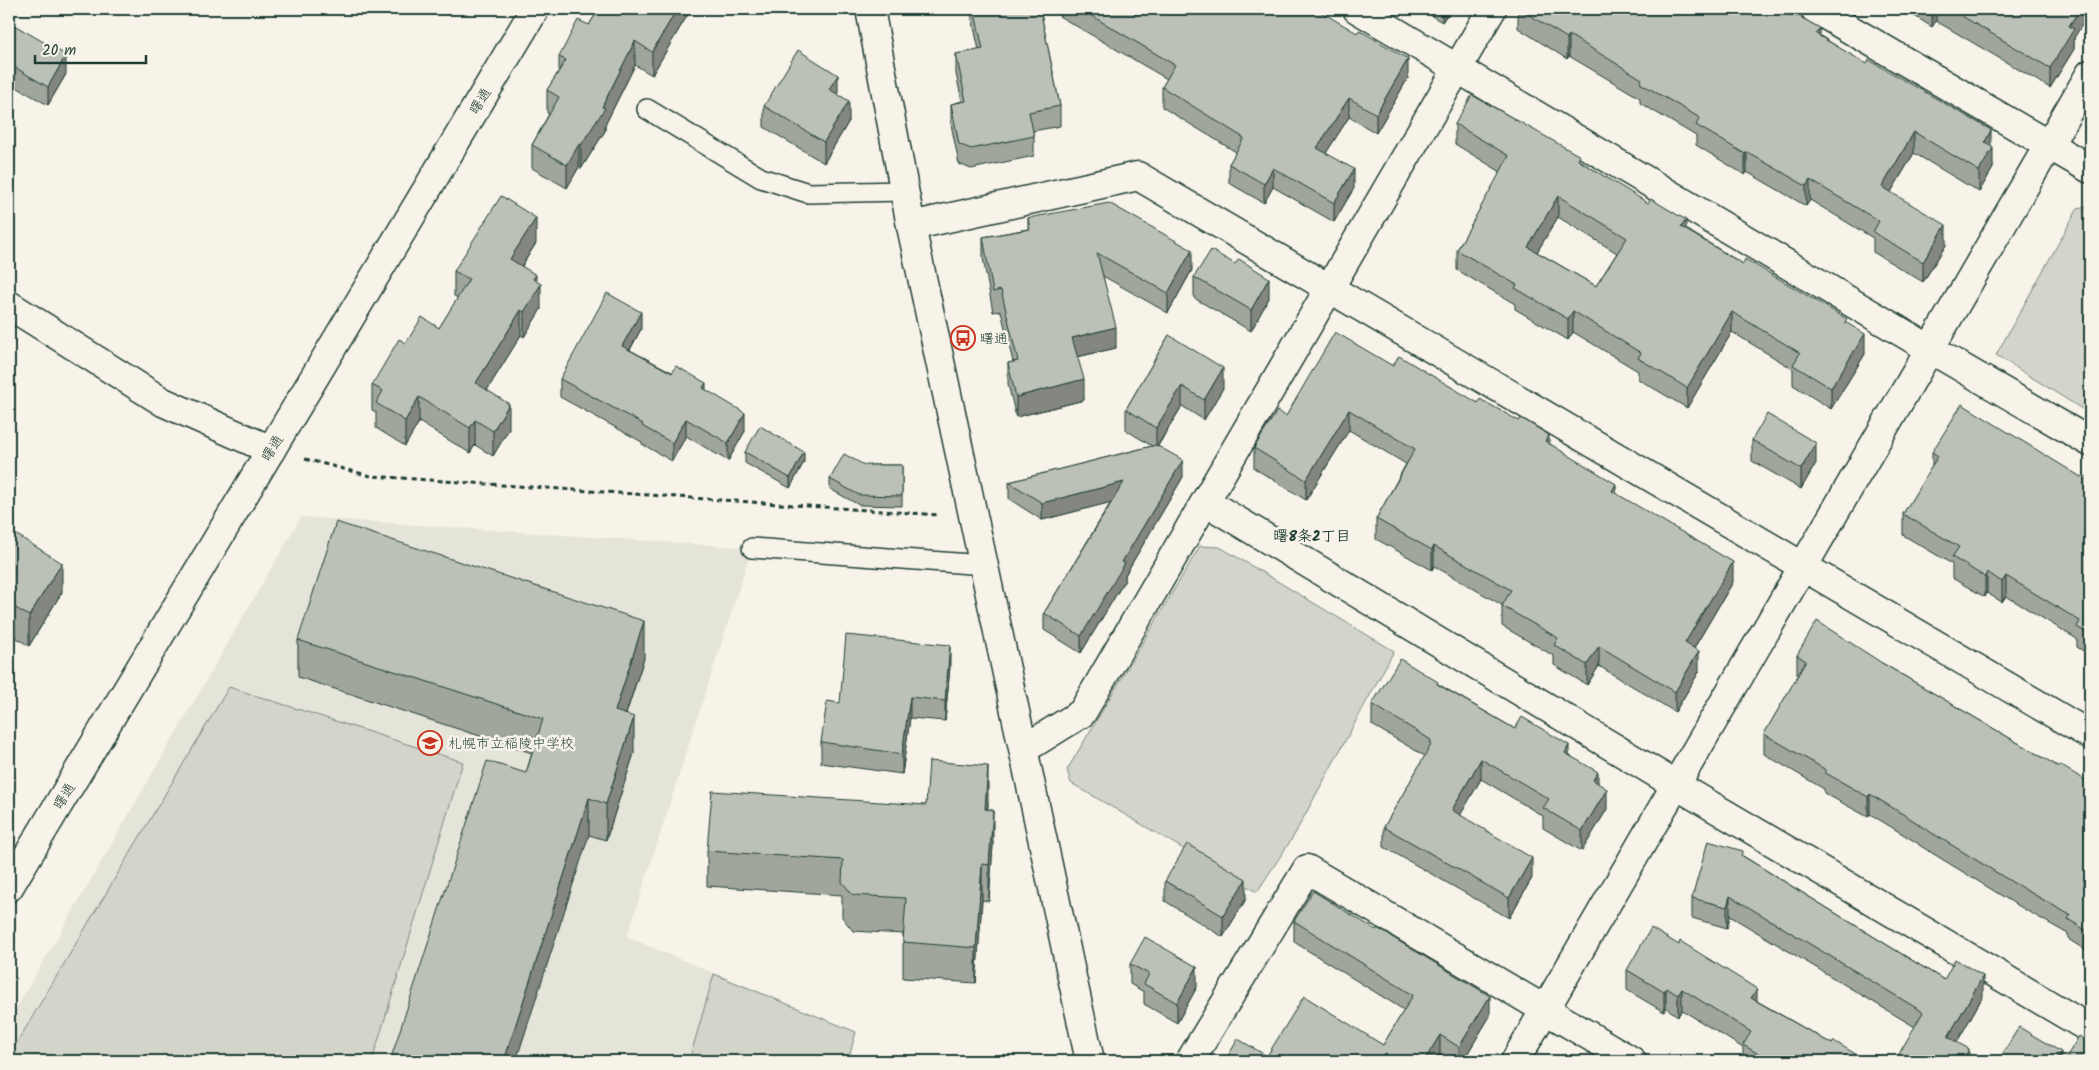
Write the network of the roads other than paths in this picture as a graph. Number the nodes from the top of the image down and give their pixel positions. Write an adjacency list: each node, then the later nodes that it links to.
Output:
1 (535, 9): 17 (street, 曙通)
2 (870, 9): 11 (street)
3 (1357, 9): 6 (street)
4 (1492, 9): 6 (street)
5 (1815, 9): 9 (street)
6 (1458, 69): 13 (street); 15 (street)
7 (2090, 74): 9 (street)
8 (646, 109): 11 (lane)
9 (2049, 145): 10 (street); 15 (street)
10 (2090, 169)
11 (905, 191): 12 (street)
12 (912, 226): 13 (street); 20 (street)
13 (1329, 288): 18 (street); 21 (street)
14 (9, 306): 17 (street)
15 (1930, 349): 16 (street); 21 (street)
16 (2090, 442)
17 (271, 450): 25 (street, 曙通)
18 (1206, 502): 23 (street); 24 (street)
19 (752, 548): 20 (lane)
20 (984, 565): 23 (street)
21 (1802, 566): 22 (street); 24 (street)
22 (2090, 734)
23 (1024, 749): 28 (street)
24 (1676, 785): 26 (street); 27 (street)
25 (9, 887)
26 (1546, 1009): 29 (street); 30 (street); 31 (street)
27 (2090, 1029)
28 (1090, 1061)
29 (1190, 1061)
30 (1515, 1061)
31 (1632, 1061)

